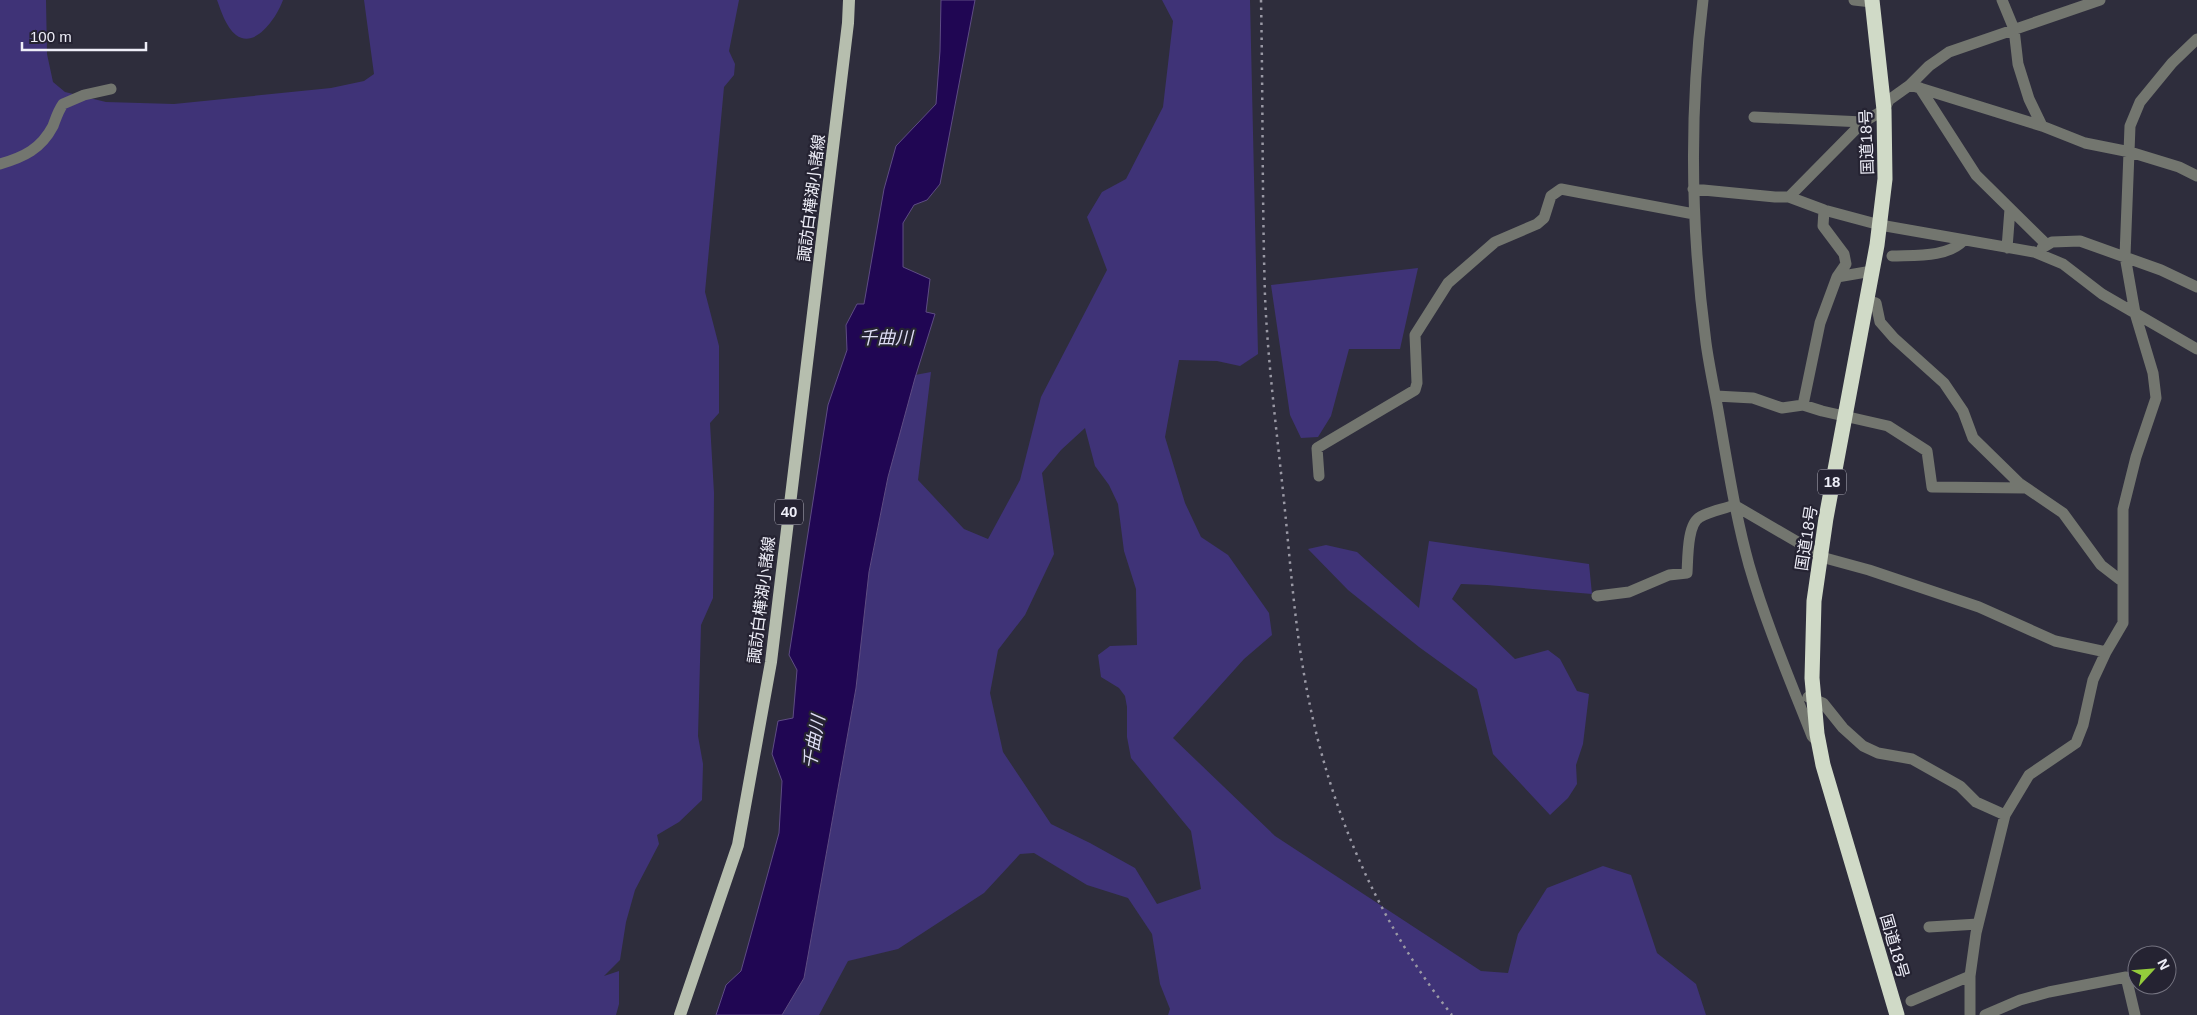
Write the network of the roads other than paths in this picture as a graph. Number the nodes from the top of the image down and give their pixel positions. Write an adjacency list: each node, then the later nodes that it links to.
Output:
1 (850, 0): 54 (main road, 諏訪白樺湖小諸線 / 40)
2 (1703, 0): 18 (street)
3 (1854, 0): 6 (street)
4 (2002, 0): 7 (street)
5 (2100, 0): 7 (street)
6 (1872, 1): 11 (highway, 国道18号 / 18)
7 (2014, 30): 9 (street); 14 (street)
8 (2197, 39): 15 (street)
9 (1915, 87): 11 (street); 14 (street); 20 (street)
10 (111, 88): 16 (street)
11 (1884, 110): 13 (street); 23 (highway, 国道18号 / 18)
12 (1754, 117): 13 (street)
13 (1863, 122): 19 (street)
14 (2042, 126): 15 (street)
15 (2130, 152): 17 (street); 29 (street)
16 (0, 164)
17 (2197, 176)
18 (1693, 189): 19 (street); 22 (street)
19 (1789, 197): 21 (street)
20 (2010, 209): 25 (street); 26 (street)
21 (1824, 210): 23 (street); 31 (street)
22 (1694, 214): 36 (street); 39 (street)
23 (1880, 224): 24 (street); 30 (highway, 国道18号 / 18)
24 (1964, 240): 26 (street); 28 (street)
25 (2047, 245): 27 (street); 29 (street)
26 (2007, 248): 27 (street)
27 (2034, 252): 34 (street)
28 (1892, 256)
29 (2125, 256): 32 (street); 34 (street)
30 (1872, 271): 31 (street); 33 (highway, 国道18号 / 18)
31 (1837, 277): 37 (street)
32 (2197, 287)
33 (1866, 300): 38 (highway, 国道18号 / 18); 40 (street)
34 (2135, 313): 35 (street); 43 (street)
35 (2197, 349)
36 (1716, 396): 37 (street); 41 (street)
37 (1803, 405): 38 (street)
38 (1844, 417): 40 (street); 42 (highway, 国道18号 / 18)
39 (1319, 476)
40 (2026, 488): 43 (street)
41 (1734, 505): 42 (street); 44 (street); 46 (street)
42 (1820, 556): 45 (street); 47 (highway, 国道18号 / 18)
43 (2123, 582): 45 (street)
44 (1597, 596)
45 (2106, 652): 49 (street)
46 (1795, 691): 47 (street); 48 (street)
47 (1813, 698): 48 (highway, 国道18号 / 18); 49 (street)
48 (1819, 743): 55 (highway, 国道18号 / 18)
49 (2005, 815): 50 (street)
50 (1978, 924): 51 (street); 52 (street)
51 (1928, 927)
52 (1970, 976): 53 (street); 56 (street)
53 (1911, 1001)
54 (680, 1015)
55 (1897, 1015)
56 (1970, 1015)
57 (1985, 1015): 58 (street)
58 (2135, 1015)

